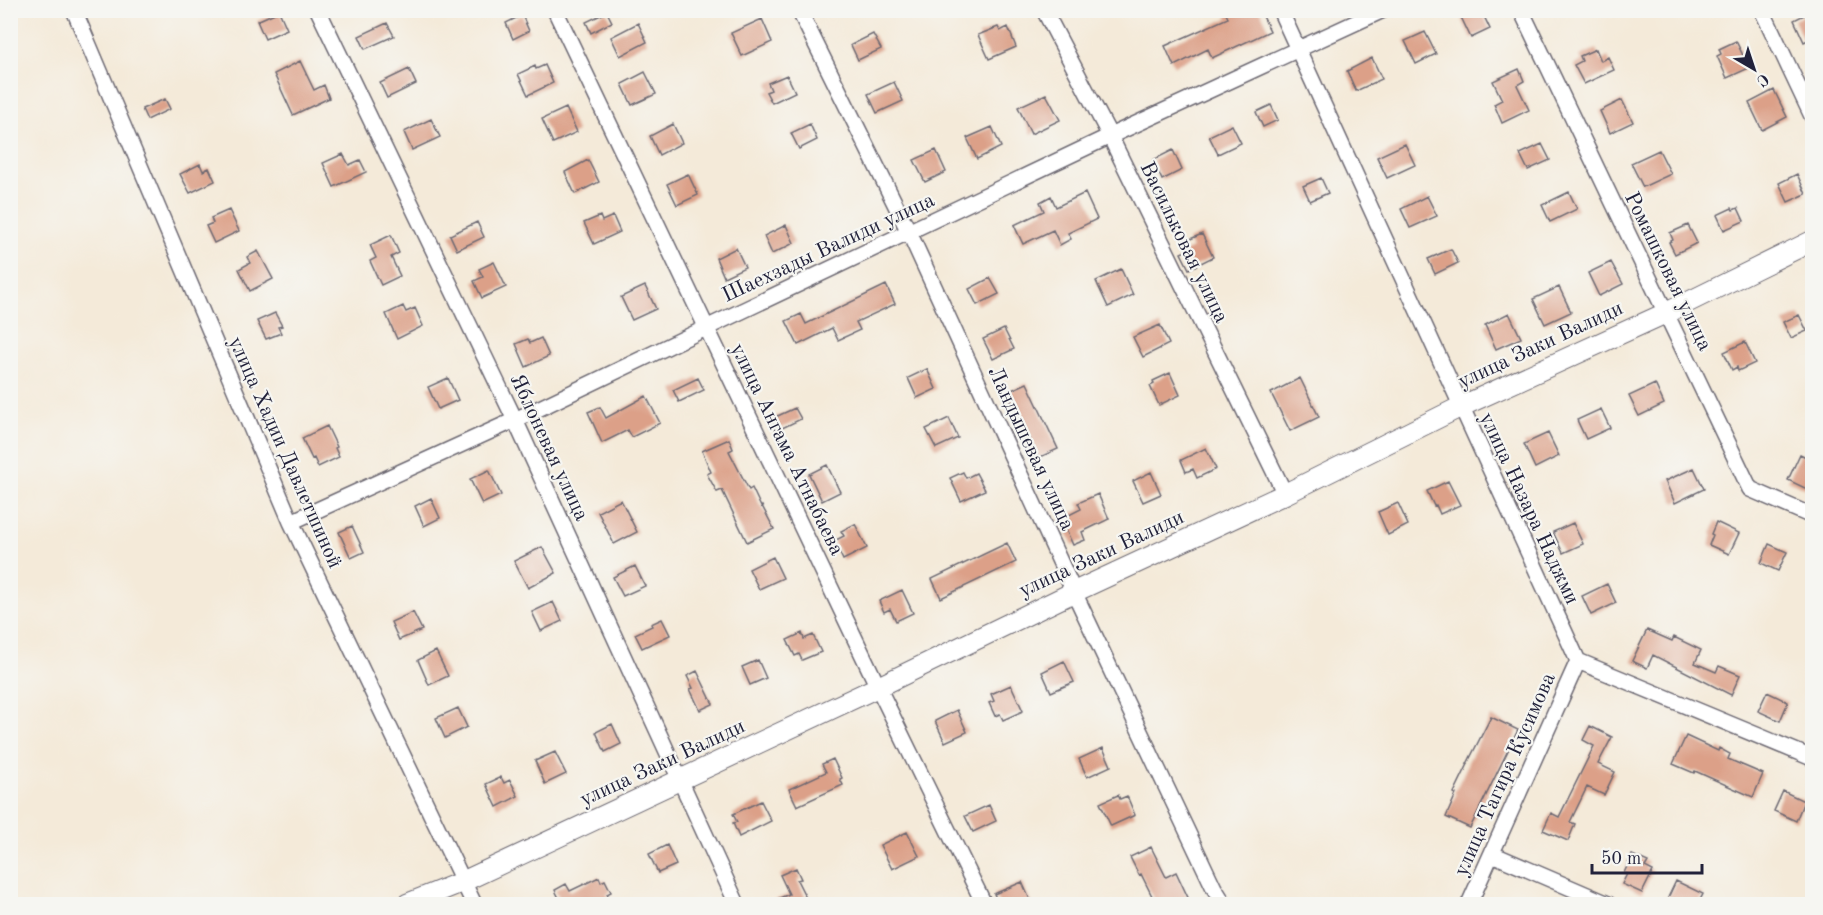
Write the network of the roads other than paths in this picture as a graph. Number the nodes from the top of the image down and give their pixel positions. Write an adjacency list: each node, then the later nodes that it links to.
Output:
1 (74, 10): 21 (street, улица Хадии Давлетшиной)
2 (318, 10): 18 (street, Яблоневая улица)
3 (555, 10): 16 (street, улица Ангама Атнабаева)
4 (799, 10): 13 (street, Ландышевая улица)
5 (1044, 10): 12 (street, Васильковая улица)
6 (1280, 10): 10 (street, улица Назара Наджми)
7 (1383, 10): 10 (street, Шаехзады Валиди улица)
8 (1521, 10): 15 (street, Ромашковая улица)
9 (1762, 10): 11 (street)
10 (1297, 50): 12 (street, Шаехзады Валиди улица); 17 (street, улица Назара Наджми)
11 (1812, 116)
12 (1110, 136): 13 (street, Шаехзады Валиди улица); 19 (street, Васильковая улица)
13 (909, 232): 16 (street, Шаехзады Валиди улица); 22 (street, Ландышевая улица)
14 (1812, 241): 15 (street, улица Заки Валиди)
15 (1666, 313): 17 (street, улица Заки Валиди); 20 (street, Ромашковая улица)
16 (706, 328): 18 (street, Шаехзады Валиди улица); 24 (street, улица Ангама Атнабаева)
17 (1460, 407): 19 (street, улица Заки Валиди); 23 (street, улица Назара Наджми)
18 (515, 420): 21 (street, Шаехзады Валиди улица); 26 (street, Яблоневая улица)
19 (1285, 494): 22 (street, улица Заки Валиди)
20 (1812, 516)
21 (291, 522): 28 (street, улица Хадии Давлетшиной)
22 (1074, 592): 24 (street, улица Заки Валиди); 33 (street, Ландышевая улица)
23 (1578, 661): 25 (street); 27 (street, улица Тагира Кусимова)
24 (878, 687): 26 (street, улица Заки Валиди); 32 (street, улица Ангама Атнабаева)
25 (1812, 758)
26 (681, 780): 28 (street, улица Заки Валиди); 31 (street, Яблоневая улица)
27 (1492, 854): 34 (street, улица Тагира Кусимова); 35 (street)
28 (462, 882): 29 (street, улица Заки Валиди); 30 (street, улица Хадии Давлетшиной)
29 (408, 904)
30 (474, 904)
31 (737, 904)
32 (984, 904)
33 (1224, 904)
34 (1469, 904)
35 (1608, 904)

